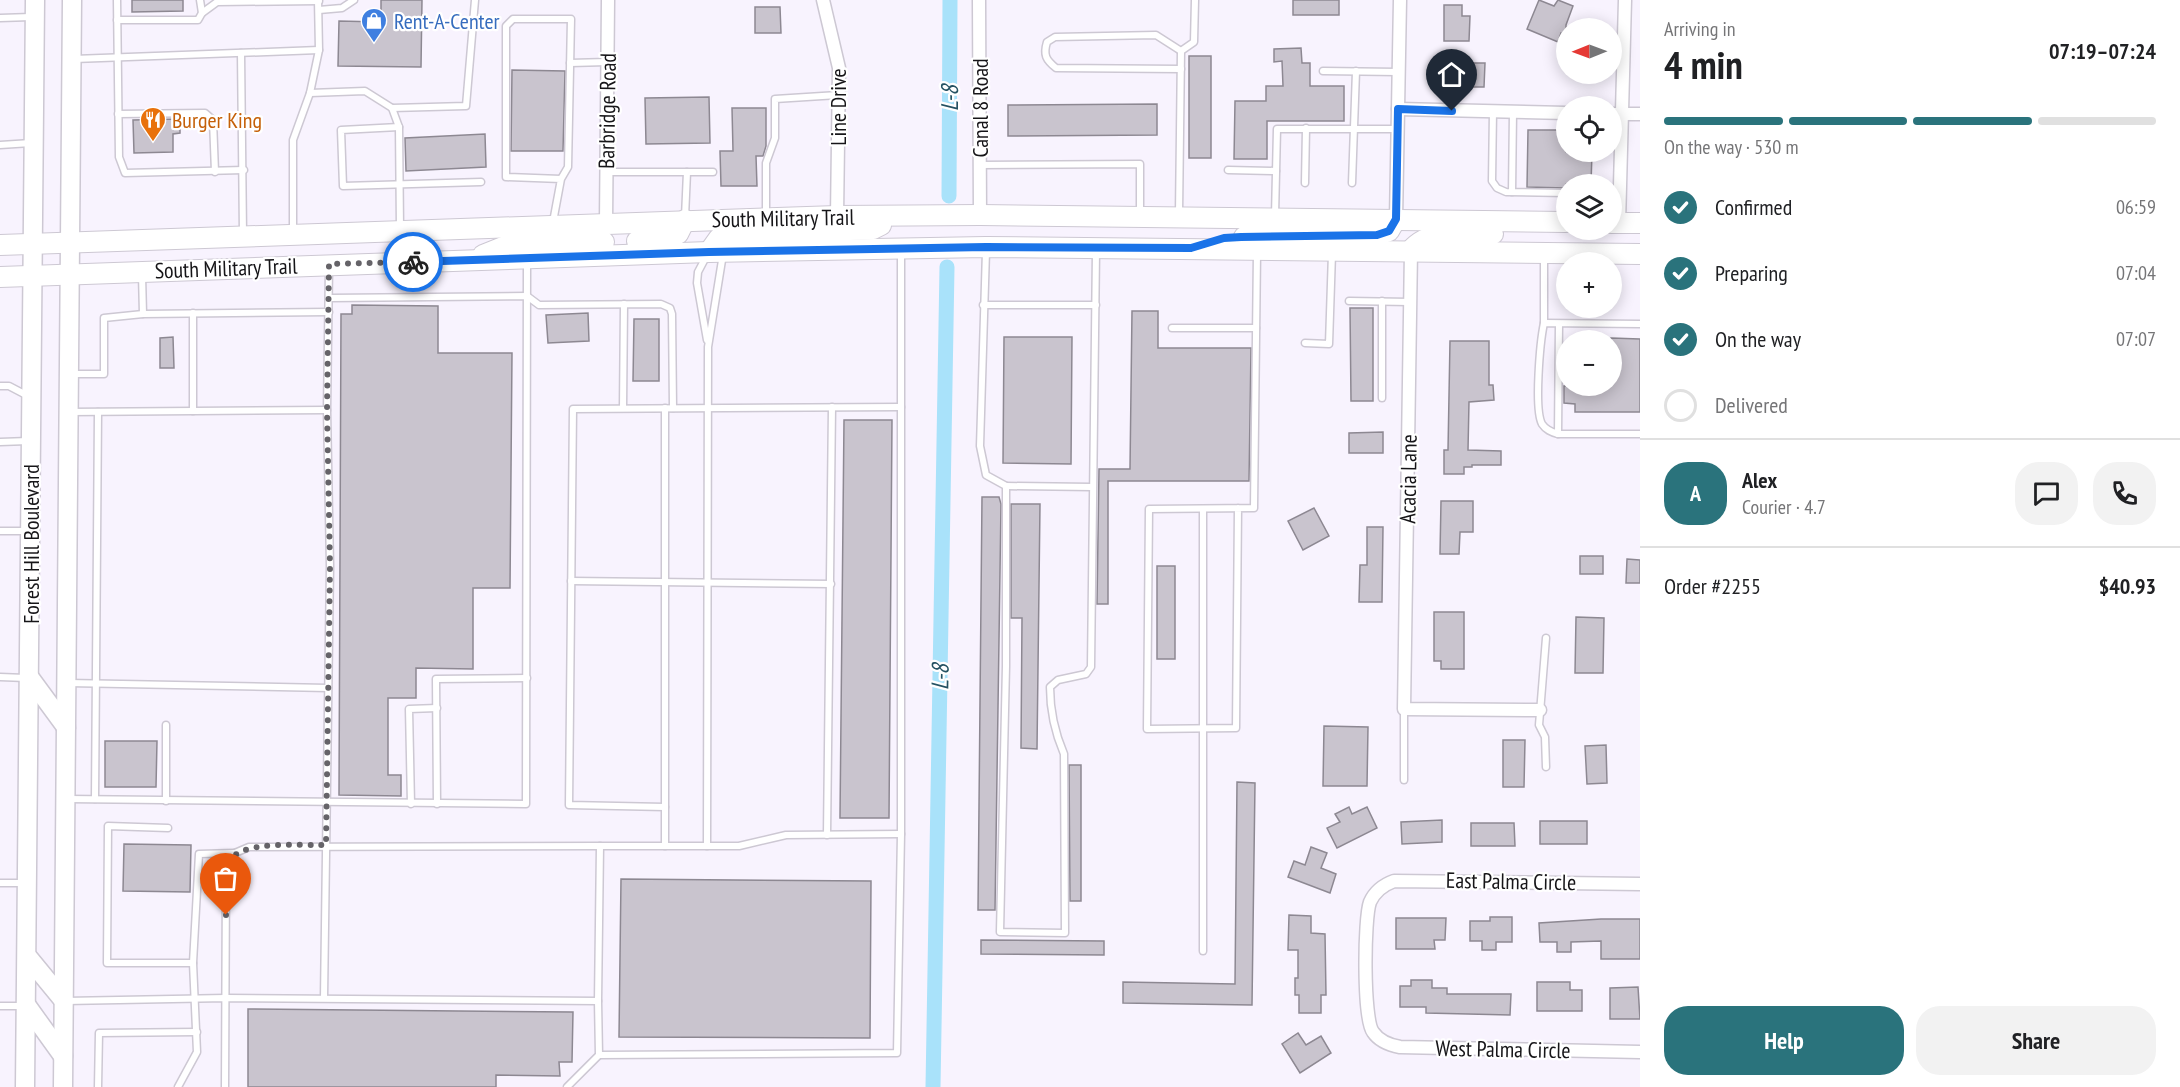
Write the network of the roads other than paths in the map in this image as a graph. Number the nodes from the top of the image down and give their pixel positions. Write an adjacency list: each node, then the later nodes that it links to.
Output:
1 (72, 0): 23 (main road, Forest Hill Boulevard)
2 (117, 0): 18 (lane)
3 (200, 0): 16 (lane)
4 (354, 0): 15 (lane)
5 (475, 0): 33 (lane)
6 (608, 0): 24 (street, Barbridge Road)
7 (824, 0): 31 (street, Line Drive)
8 (979, 0): 47 (street, Canal 8 Road)
9 (1195, 0): 20 (lane)
10 (1400, 0): 29 (street)
11 (1624, 0): 32 (street)
12 (218, 1): 13 (lane); 16 (lane)
13 (319, 1): 15 (lane)
14 (35, 8): 17 (lane); 45 (main road, Forest Hill Boulevard)
15 (319, 10): 19 (lane)
16 (202, 13): 18 (lane)
17 (0, 18)
18 (117, 20): 22 (lane)
19 (319, 51): 21 (lane); 30 (lane)
20 (1181, 51): 26 (lane); 26 (lane)
21 (241, 53): 22 (lane); 48 (lane)
22 (117, 57): 23 (lane); 38 (lane)
23 (72, 59): 80 (main road, Forest Hill Boulevard)
24 (607, 62): 25 (lane); 52 (street, Barbridge Road)
25 (570, 63): 55 (lane); 55 (lane)
26 (1181, 69): 66 (lane)
27 (1323, 71): 28 (lane)
28 (1356, 71): 29 (lane); 43 (lane)
29 (1399, 72): 34 (street)
30 (310, 93): 33 (lane); 78 (lane)
31 (839, 95): 63 (street, Line Drive); 75 (lane)
32 (1618, 96)
33 (392, 108): 41 (lane)
34 (1398, 109): 35 (street); 44 (street)
35 (1493, 111): 36 (street); 60 (lane)
36 (1513, 112): 37 (street); 60 (lane)
37 (1556, 113)
38 (118, 114): 51 (lane); 51 (lane)
39 (1622, 114): 40 (street)
40 (1640, 114)
41 (399, 127): 59 (lane); 59 (lane)
42 (1306, 128): 43 (lane); 50 (lane); 57 (lane)
43 (1354, 129): 44 (lane); 58 (lane)
44 (1398, 129): 68 (street)
45 (34, 143): 46 (lane); 81 (main road, Forest Hill Boulevard)
46 (0, 145)
47 (980, 165): 62 (street, Canal 8 Road); 65 (lane)
48 (244, 170): 51 (lane); 79 (lane)
49 (1228, 170): 50 (lane)
50 (1276, 171): 67 (lane)
51 (215, 172)
52 (606, 172): 53 (lane); 70 (street, Barbridge Road)
53 (687, 172): 54 (lane); 69 (lane)
54 (713, 172)
55 (561, 178): 74 (lane)
56 (482, 182): 59 (lane)
57 (1305, 183)
58 (1352, 183)
59 (399, 184): 76 (lane)
60 (1512, 192): 61 (lane)
61 (1556, 193)
62 (980, 215): 64 (main road, South Military Trail); 65 (main road, South Military Trail)
63 (837, 216): 64 (main road, South Military Trail); 75 (main road, South Military Trail)
64 (896, 216): 75 (main road)
65 (1140, 217): 66 (main road, South Military Trail)
66 (1179, 217): 67 (main road, South Military Trail)
67 (1275, 218): 68 (main road, South Military Trail)
68 (1396, 219): 71 (main road, South Military Trail); 85 (main road)
69 (685, 220): 70 (main road, South Military Trail); 75 (main road, South Military Trail); 94 (main road)
70 (606, 222): 74 (main road, South Military Trail)
71 (1556, 222)
72 (1622, 223): 73 (main road)
73 (1640, 223)
74 (552, 224): 76 (main road, South Military Trail)
75 (766, 226): 90 (main road)
76 (400, 230): 78 (main road, South Military Trail)
77 (1556, 232): 89 (main road)
78 (293, 233): 79 (main road, South Military Trail)
79 (243, 235): 80 (main road, South Military Trail)
80 (70, 243): 81 (main road, South Military Trail); 97 (main road, Forest Hill Boulevard)
81 (34, 244): 82 (main road, South Military Trail); 98 (main road, Forest Hill Boulevard)
82 (0, 245)
83 (986, 247): 84 (main road, South Military Trail); 88 (main road, South Military Trail); 106 (lane)
84 (1096, 248): 85 (main road, South Military Trail); 107 (lane)
85 (1191, 248): 86 (main road, South Military Trail)
86 (1257, 248): 87 (main road, South Military Trail); 115 (lane)
87 (1332, 249): 89 (main road, South Military Trail); 116 (lane)
88 (901, 250): 90 (main road, South Military Trail); 124 (lane)
89 (1411, 250): 91 (main road, South Military Trail); 104 (street, Acacia Lane)
90 (716, 252): 93 (main road, South Military Trail); 117 (lane); 117 (lane)
91 (1544, 253): 92 (main road, South Military Trail); 111 (lane)
92 (1640, 254)
93 (527, 258): 94 (main road, South Military Trail); 100 (lane)
94 (472, 260): 95 (main road, South Military Trail)
95 (329, 264): 96 (main road, South Military Trail); 101 (lane)
96 (142, 271): 97 (main road, South Military Trail); 110 (lane)
97 (70, 274): 98 (main road, South Military Trail); 118 (main road, Forest Hill Boulevard)
98 (34, 276): 99 (main road, South Military Trail); 120 (main road, Forest Hill Boulevard)
99 (0, 277)
100 (527, 296): 101 (lane); 105 (lane); 149 (lane)
101 (330, 298): 108 (lane)
102 (1349, 301): 103 (lane)
103 (1382, 301): 104 (lane); 121 (lane)
104 (1410, 302): 154 (street, Acacia Lane)
105 (624, 304): 125 (lane); 127 (lane)
106 (983, 304): 107 (lane); 136 (lane)
107 (1096, 305): 137 (lane)
108 (328, 312): 109 (lane); 128 (lane)
109 (193, 313): 110 (lane); 129 (lane)
110 (142, 314): 118 (lane)
111 (1544, 323): 112 (lane); 132 (lane)
112 (1559, 324): 113 (lane); 132 (lane)
113 (1640, 324)
114 (1172, 328): 115 (lane)
115 (1256, 328): 138 (lane)
116 (1305, 343)
117 (708, 347): 122 (lane)
118 (69, 374): 130 (main road, Forest Hill Boulevard)
119 (0, 386): 120 (lane)
120 (33, 398): 134 (main road, Forest Hill Boulevard)
121 (1382, 398)
122 (708, 407): 123 (lane); 127 (lane); 143 (lane)
123 (832, 407): 124 (lane); 145 (lane)
124 (901, 407): 170 (lane)
125 (623, 408): 126 (lane); 142 (lane)
126 (665, 408): 127 (lane); 144 (lane)
127 (673, 408)
128 (327, 410): 129 (lane); 152 (lane)
129 (193, 411): 131 (lane)
130 (69, 412): 131 (lane); 150 (main road, Forest Hill Boulevard)
131 (98, 412): 151 (lane)
132 (1558, 434): 133 (lane)
133 (1640, 434)
134 (32, 441): 135 (lane); 141 (main road, Forest Hill Boulevard)
135 (0, 442)
136 (1006, 486): 137 (lane); 137 (lane)
137 (1092, 487)
138 (1238, 508): 139 (lane); 158 (lane)
139 (1203, 509): 158 (lane); 158 (lane)
140 (0, 531): 141 (lane)
141 (31, 531): 148 (main road, Forest Hill Boulevard)
142 (572, 581): 144 (lane); 167 (lane)
143 (708, 582): 144 (lane); 145 (lane); 174 (lane)
144 (665, 583): 167 (lane)
145 (831, 584): 169 (lane)
146 (1546, 638): 155 (lane)
147 (0, 677): 148 (lane)
148 (30, 678): 157 (main road); 176 (main road, Forest Hill Boulevard)
149 (526, 678): 153 (lane); 166 (lane)
150 (67, 683): 151 (lane); 157 (main road, Forest Hill Boulevard)
151 (98, 684): 152 (lane); 162 (lane)
152 (328, 688): 164 (lane)
153 (437, 708): 165 (lane); 166 (lane)
154 (1404, 709): 155 (street); 160 (lane)
155 (1540, 710): 159 (lane)
156 (166, 725): 163 (lane)
157 (66, 727): 161 (main road, Forest Hill Boulevard)
158 (1202, 728): 179 (lane)
159 (1546, 767)
160 (1404, 780)
161 (66, 799): 162 (lane); 185 (main road, Forest Hill Boulevard)
162 (95, 799): 163 (lane)
163 (166, 801): 164 (lane)
164 (326, 804): 165 (lane); 171 (lane)
165 (411, 804): 166 (lane)
166 (437, 804)
167 (665, 807): 173 (lane)
168 (168, 828): 181 (lane)
169 (827, 834): 170 (lane); 174 (lane)
170 (902, 834): 192 (lane)
171 (326, 845): 172 (lane); 175 (lane); 183 (lane)
172 (600, 846): 173 (lane); 186 (lane)
173 (665, 846): 174 (lane)
174 (707, 846)
175 (235, 853): 181 (lane); 182 (lane)
176 (28, 882): 177 (lane); 180 (main road, Forest Hill Boulevard)
177 (0, 883)
178 (1640, 884): 189 (street, East Palma Circle)
179 (1203, 951)
180 (27, 956): 185 (main road); 188 (main road, Forest Hill Boulevard)
181 (193, 963): 184 (lane)
182 (226, 998): 183 (lane); 184 (lane); 198 (lane)
183 (324, 998): 186 (lane)
184 (195, 999): 185 (lane); 190 (lane)
185 (64, 1001): 193 (main road, Forest Hill Boulevard)
186 (598, 1001): 192 (lane)
187 (0, 1006): 188 (lane)
188 (27, 1006): 193 (main road); 194 (main road, Forest Hill Boulevard)
189 (1372, 1031): 191 (street, West Palma Circle)
190 (197, 1032): 196 (lane); 197 (lane)
191 (1640, 1052)
192 (599, 1055): 199 (lane)
193 (63, 1056): 195 (main road, Forest Hill Boulevard)
194 (25, 1087)
195 (63, 1087)
196 (98, 1087)
197 (178, 1087)
198 (225, 1087)
199 (567, 1087)

